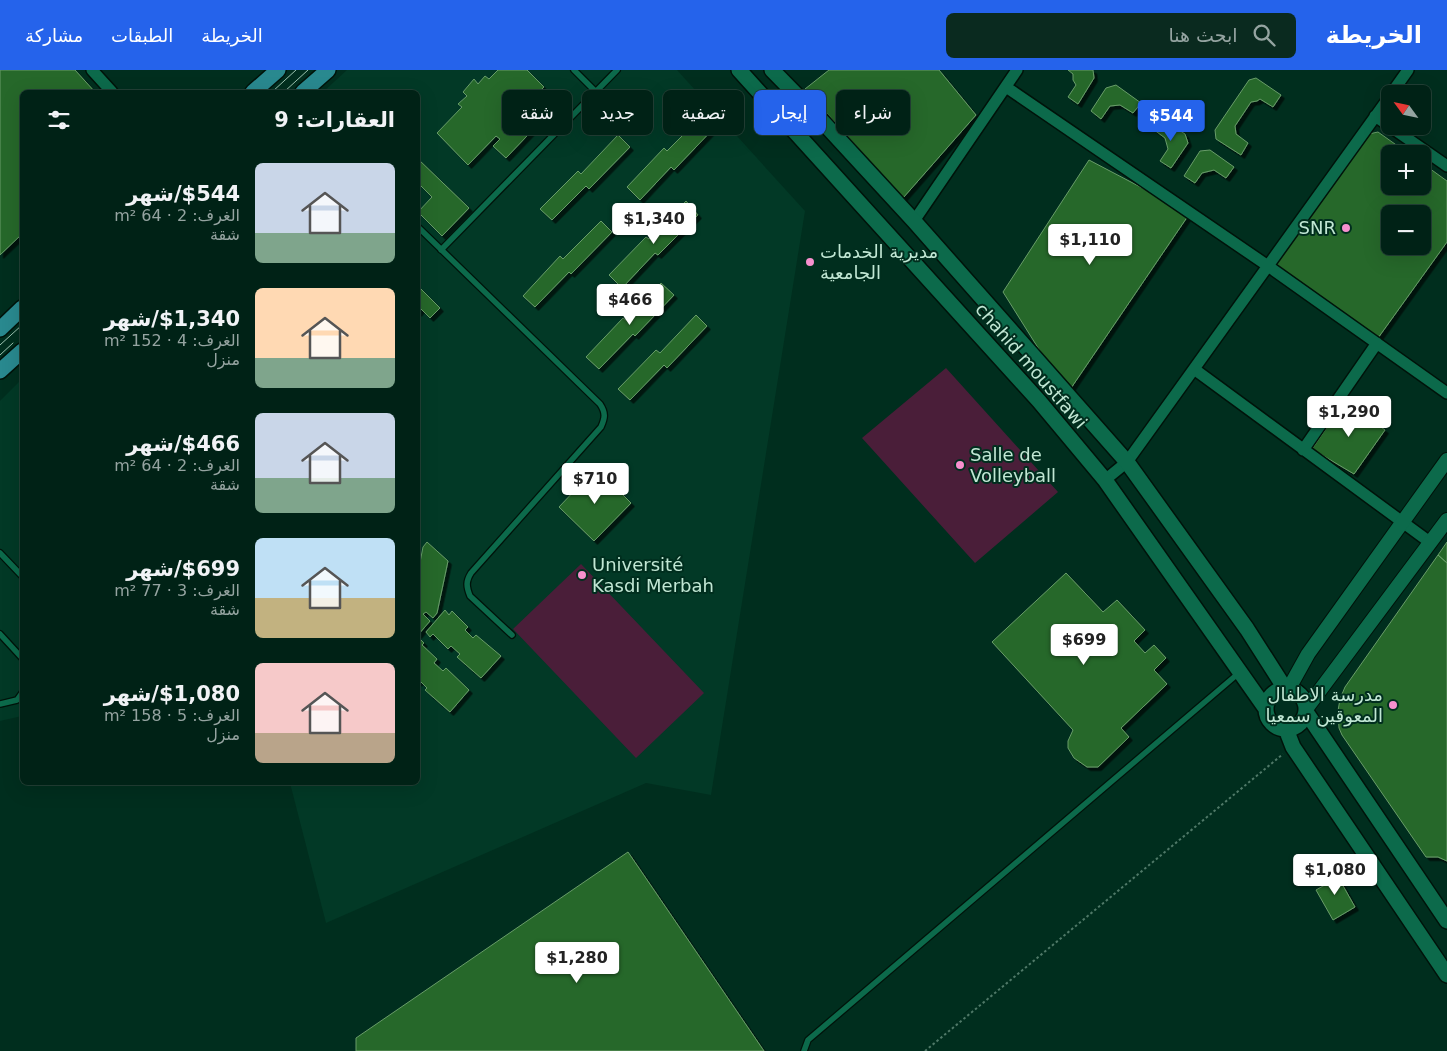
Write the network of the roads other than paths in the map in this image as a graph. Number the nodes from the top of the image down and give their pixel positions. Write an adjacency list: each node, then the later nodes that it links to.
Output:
1 (92, 70): 12 (street)
2 (278, 70): 13 (main road)
3 (328, 70): 14 (main road)
4 (574, 70): 15 (lane)
5 (617, 70): 16 (lane)
6 (739, 70): 35 (main road, chahid moustfawi)
7 (772, 70): 21 (main road, chahid moustfawi)
8 (1017, 70): 11 (street)
9 (1408, 70): 10 (street)
10 (1398, 85)
11 (1006, 88): 21 (street); 24 (street)
12 (110, 90)
13 (255, 90)
14 (305, 90)
15 (594, 90)
16 (598, 90)
17 (582, 106): 23 (lane)
18 (1381, 108): 19 (street)
19 (1375, 116): 20 (street); 24 (street)
20 (1447, 166)
21 (914, 221): 34 (main road, chahid moustfawi)
22 (420, 229): 23 (lane)
23 (441, 250): 42 (lane)
24 (1268, 266): 27 (street); 29 (street)
25 (20, 310): 26 (main road)
26 (0, 329)
27 (1377, 343): 31 (street); 32 (street)
28 (20, 352): 30 (main road)
29 (1194, 369): 32 (street); 34 (street)
30 (0, 371)
31 (1447, 394)
32 (1303, 450): 37 (street)
33 (1447, 460): 37 (street)
34 (1127, 462): 35 (street); 45 (main road, chahid moustfawi)
35 (1105, 480): 44 (main road, chahid moustfawi)
36 (1447, 520): 38 (street)
37 (1402, 522): 38 (street); 45 (street)
38 (1431, 543): 49 (street)
39 (0, 553): 40 (lane)
40 (20, 574)
41 (0, 634): 43 (lane)
42 (512, 635)
43 (20, 656)
44 (1240, 672): 48 (main road, chahid moustfawi); 53 (lane)
45 (1287, 690): 48 (main road); 49 (main road)
46 (20, 696): 47 (lane)
47 (0, 704)
48 (1266, 709): 50 (main road)
49 (1306, 710): 50 (main road); 51 (main road)
50 (1286, 729): 52 (main road)
51 (1447, 921)
52 (1447, 975)
53 (804, 1051)

